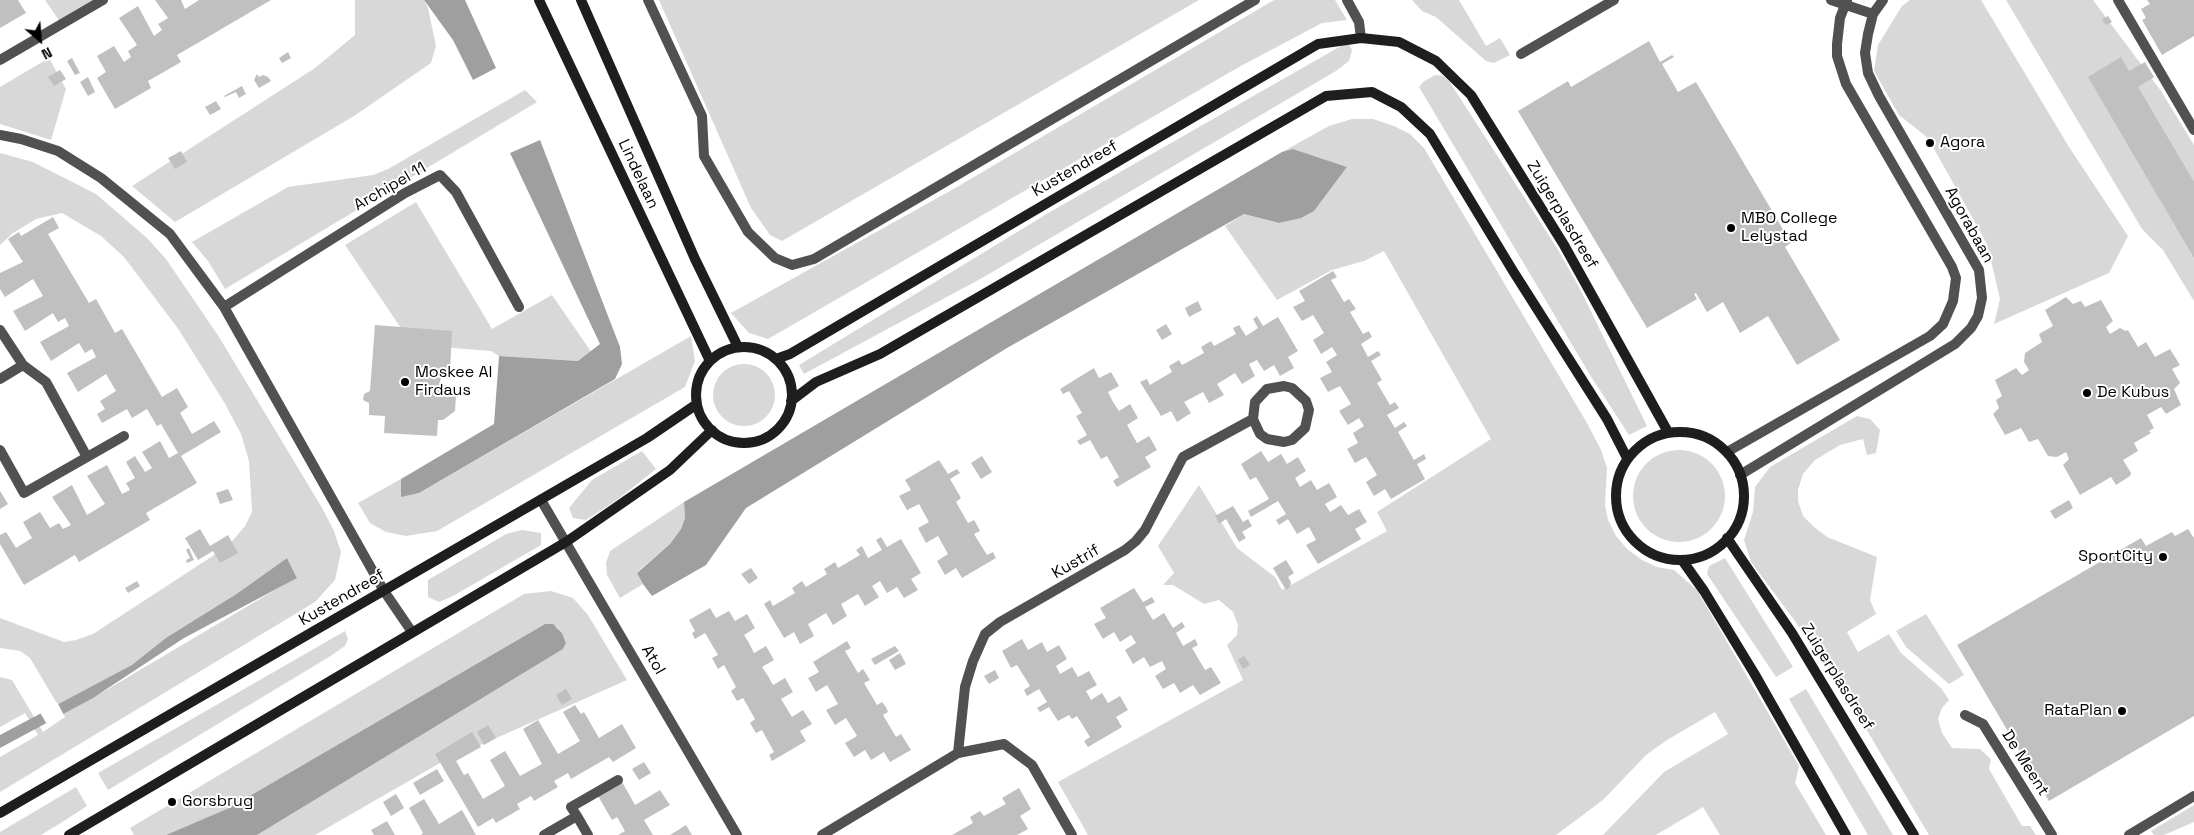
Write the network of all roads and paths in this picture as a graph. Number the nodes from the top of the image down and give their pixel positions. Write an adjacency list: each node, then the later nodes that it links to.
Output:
1 (103, 0): 16 (street)
2 (539, 0): 24 (main road, Lindelaan)
3 (581, 0): 22 (main road, Lindelaan)
4 (648, 0): 5 (street)
5 (1255, 0)
6 (1347, 0): 13 (street)
7 (1614, 0): 15 (street)
8 (1831, 0): 11 (street)
9 (1883, 0): 12 (street, Agorabaan)
10 (2118, 0): 17 (street)
11 (1846, 2): 12 (street); 34 (street)
12 (1873, 14): 37 (street, Agorabaan)
13 (1361, 38): 14 (main road, Kustendreef); 23 (main road, Kustendreef)
14 (1399, 42): 31 (main road, Zuigerplasdreef)
15 (1521, 54)
16 (0, 60)
17 (2194, 130)
18 (0, 135): 19 (street)
19 (224, 306): 20 (street, Archipel 11); 42 (street)
20 (519, 307)
21 (0, 330): 25 (street)
22 (738, 347): 23 (main road); 24 (main road)
23 (776, 359): 27 (main road)
24 (710, 361): 28 (main road)
25 (23, 365): 26 (street); 35 (street)
26 (0, 379)
27 (791, 401): 30 (main road); 36 (main road)
28 (697, 404): 30 (main road); 38 (main road, Kustendreef)
29 (1253, 419): 29 (street); 45 (street, Kustrif)
30 (712, 430): 40 (main road)
31 (1668, 432): 34 (main road); 36 (main road)
32 (124, 436): 35 (street)
33 (0, 450): 35 (street)
34 (1728, 452): 37 (main road)
35 (87, 457)
36 (1627, 458): 41 (main road)
37 (1740, 475): 39 (main road)
38 (541, 500): 40 (street, Atol); 42 (main road, Kustendreef)
39 (1728, 538): 41 (main road); 57 (main road, Zuigerplasdreef)
40 (566, 542): 43 (main road); 53 (street, Atol)
41 (1682, 560): 56 (main road)
42 (384, 590): 43 (street); 48 (main road, Kustendreef)
43 (412, 632): 50 (main road)
44 (1965, 715): 58 (street, De Meent)
45 (958, 753): 54 (street); 55 (street)
46 (618, 780): 49 (street)
47 (2194, 796): 59 (street)
48 (0, 813)
49 (577, 816): 51 (street); 52 (street)
50 (69, 835)
51 (544, 835)
52 (588, 835)
53 (737, 835)
54 (822, 835)
55 (1072, 835)
56 (1846, 835)
57 (1914, 835)
58 (2052, 835)
59 (2129, 835)

